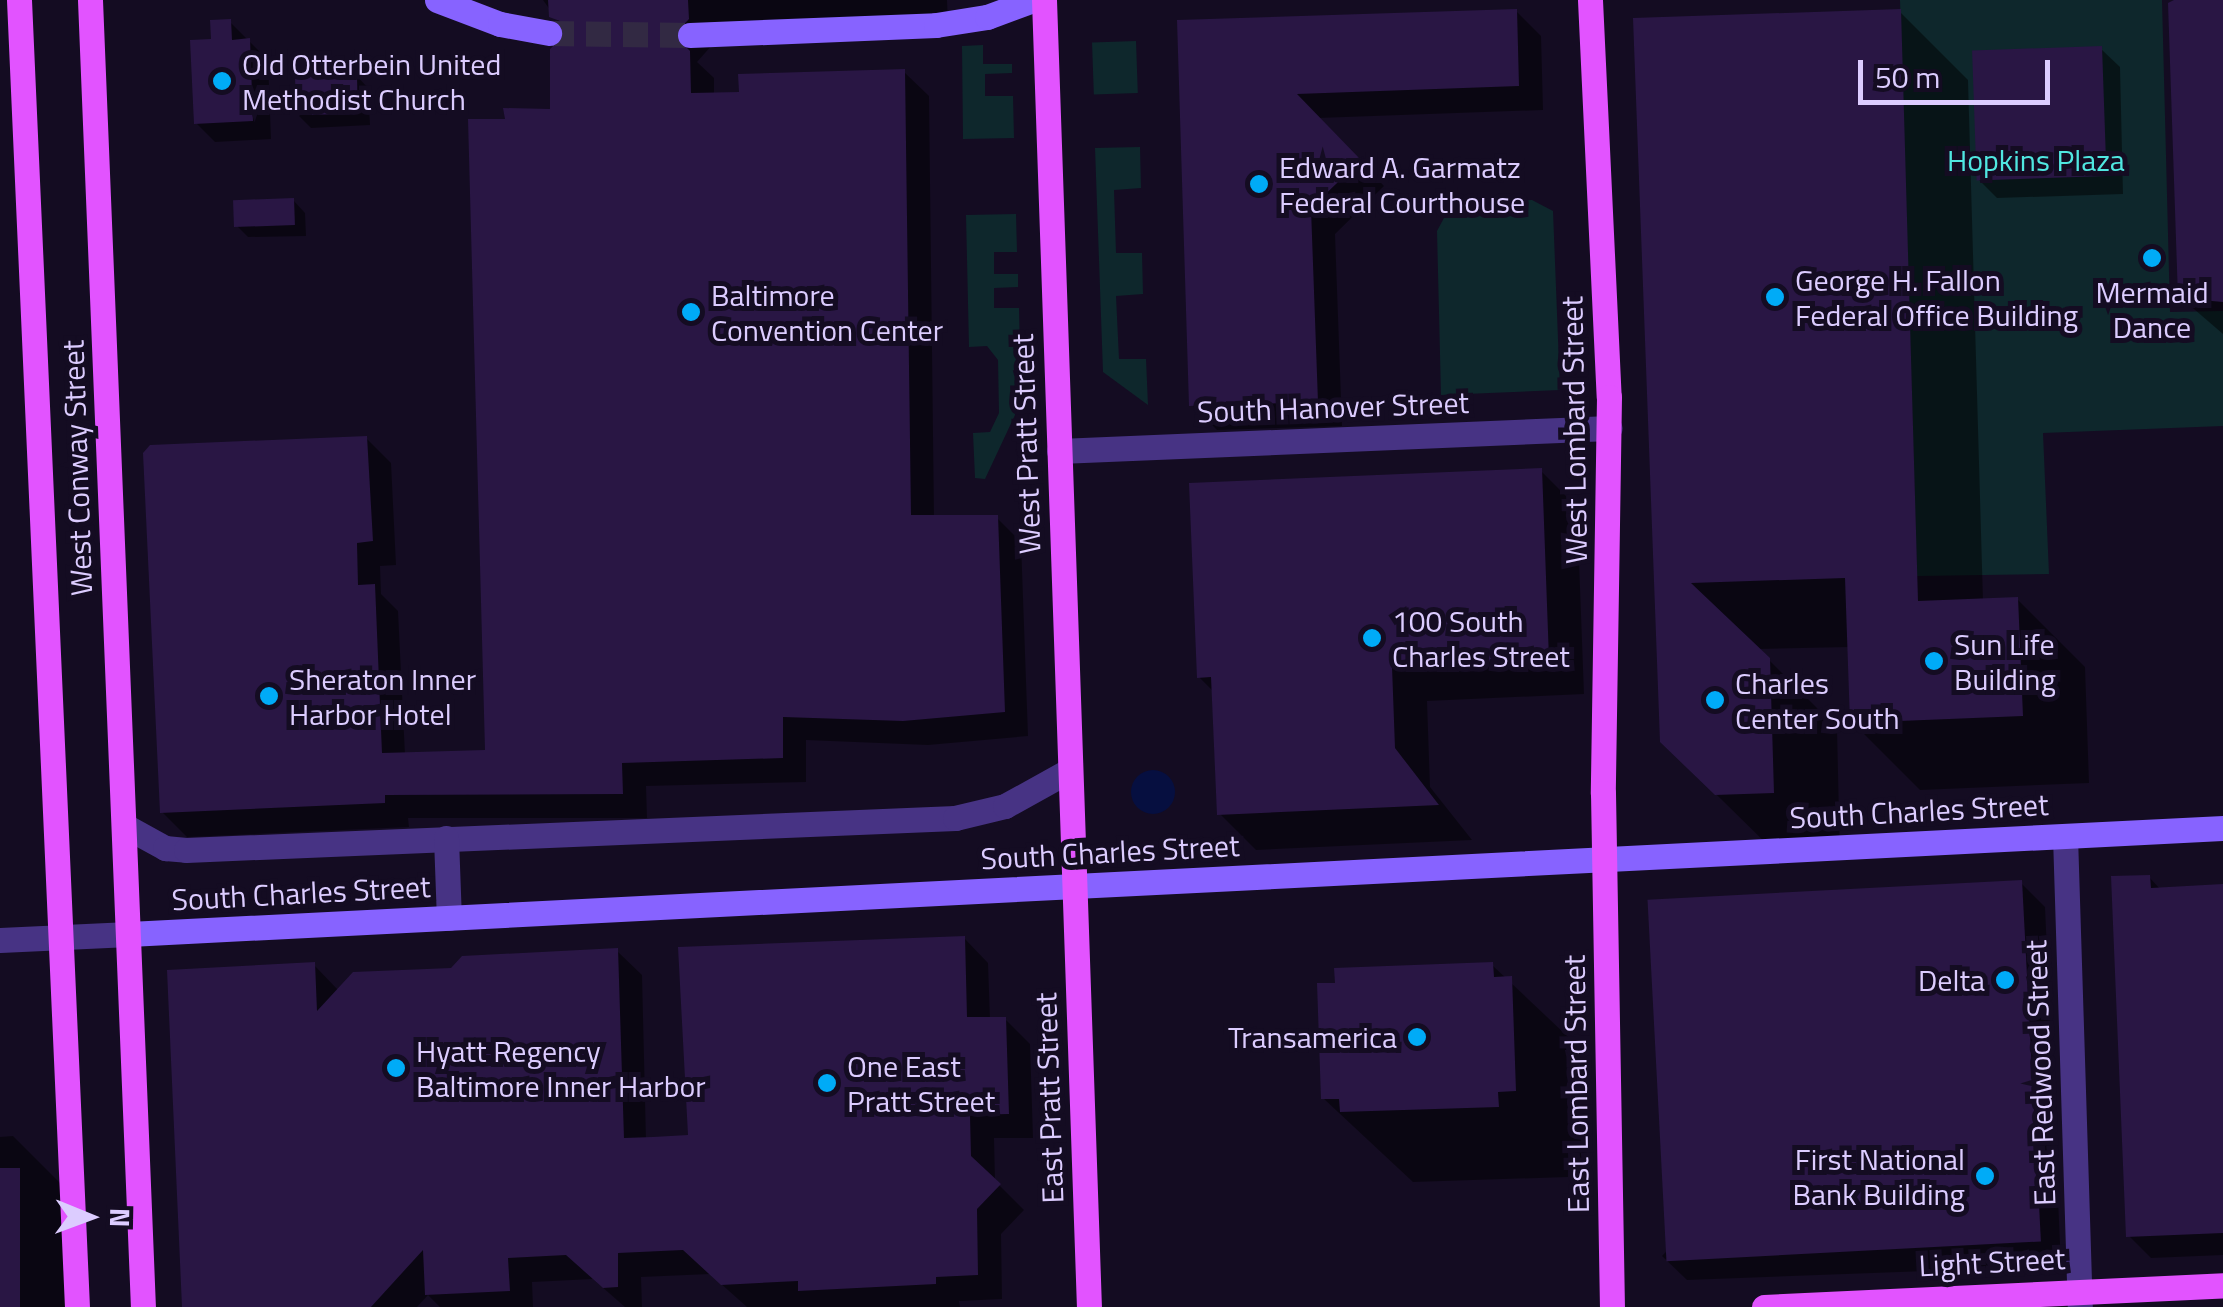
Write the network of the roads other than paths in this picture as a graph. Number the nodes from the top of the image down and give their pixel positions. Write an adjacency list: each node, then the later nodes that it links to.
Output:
1 (19, 0): 20 (main road, West Conway Street)
2 (90, 0): 12 (main road, West Conway Street)
3 (437, 0): 7 (main road)
4 (1033, 0): 8 (main road)
5 (1044, 0): 10 (main road, West Pratt Street)
6 (1590, 0): 9 (main road, West Lombard Street)
7 (549, 33)
8 (690, 35)
9 (1610, 428): 10 (street, South Hanover Street); 16 (main road, West Lombard Street)
10 (1059, 451): 11 (main road, West Pratt Street)
11 (1070, 770): 15 (street, South Charles Street); 17 (main road, West Pratt Street)
12 (125, 826): 15 (street, South Charles Street); 19 (main road, West Conway Street)
13 (2223, 828): 14 (main road, South Charles Street)
14 (2065, 836): 16 (main road, South Charles Street); 23 (street, East Redwood Street)
15 (446, 838): 18 (street)
16 (1605, 859): 17 (main road, South Charles Street); 27 (main road, East Lombard Street)
17 (1074, 886): 18 (main road, South Charles Street); 26 (main road, East Pratt Street)
18 (448, 918): 19 (main road, South Charles Street)
19 (129, 934): 20 (street, South Charles Street); 25 (main road, West Conway Street)
20 (60, 938): 21 (street, South Charles Street); 24 (main road, West Conway Street)
21 (0, 940)
22 (2223, 1285): 23 (main road, Light Street)
23 (2080, 1298): 28 (main road, Light Street)
24 (78, 1307)
25 (143, 1307)
26 (1089, 1307)
27 (1612, 1307)
28 (1764, 1307)

